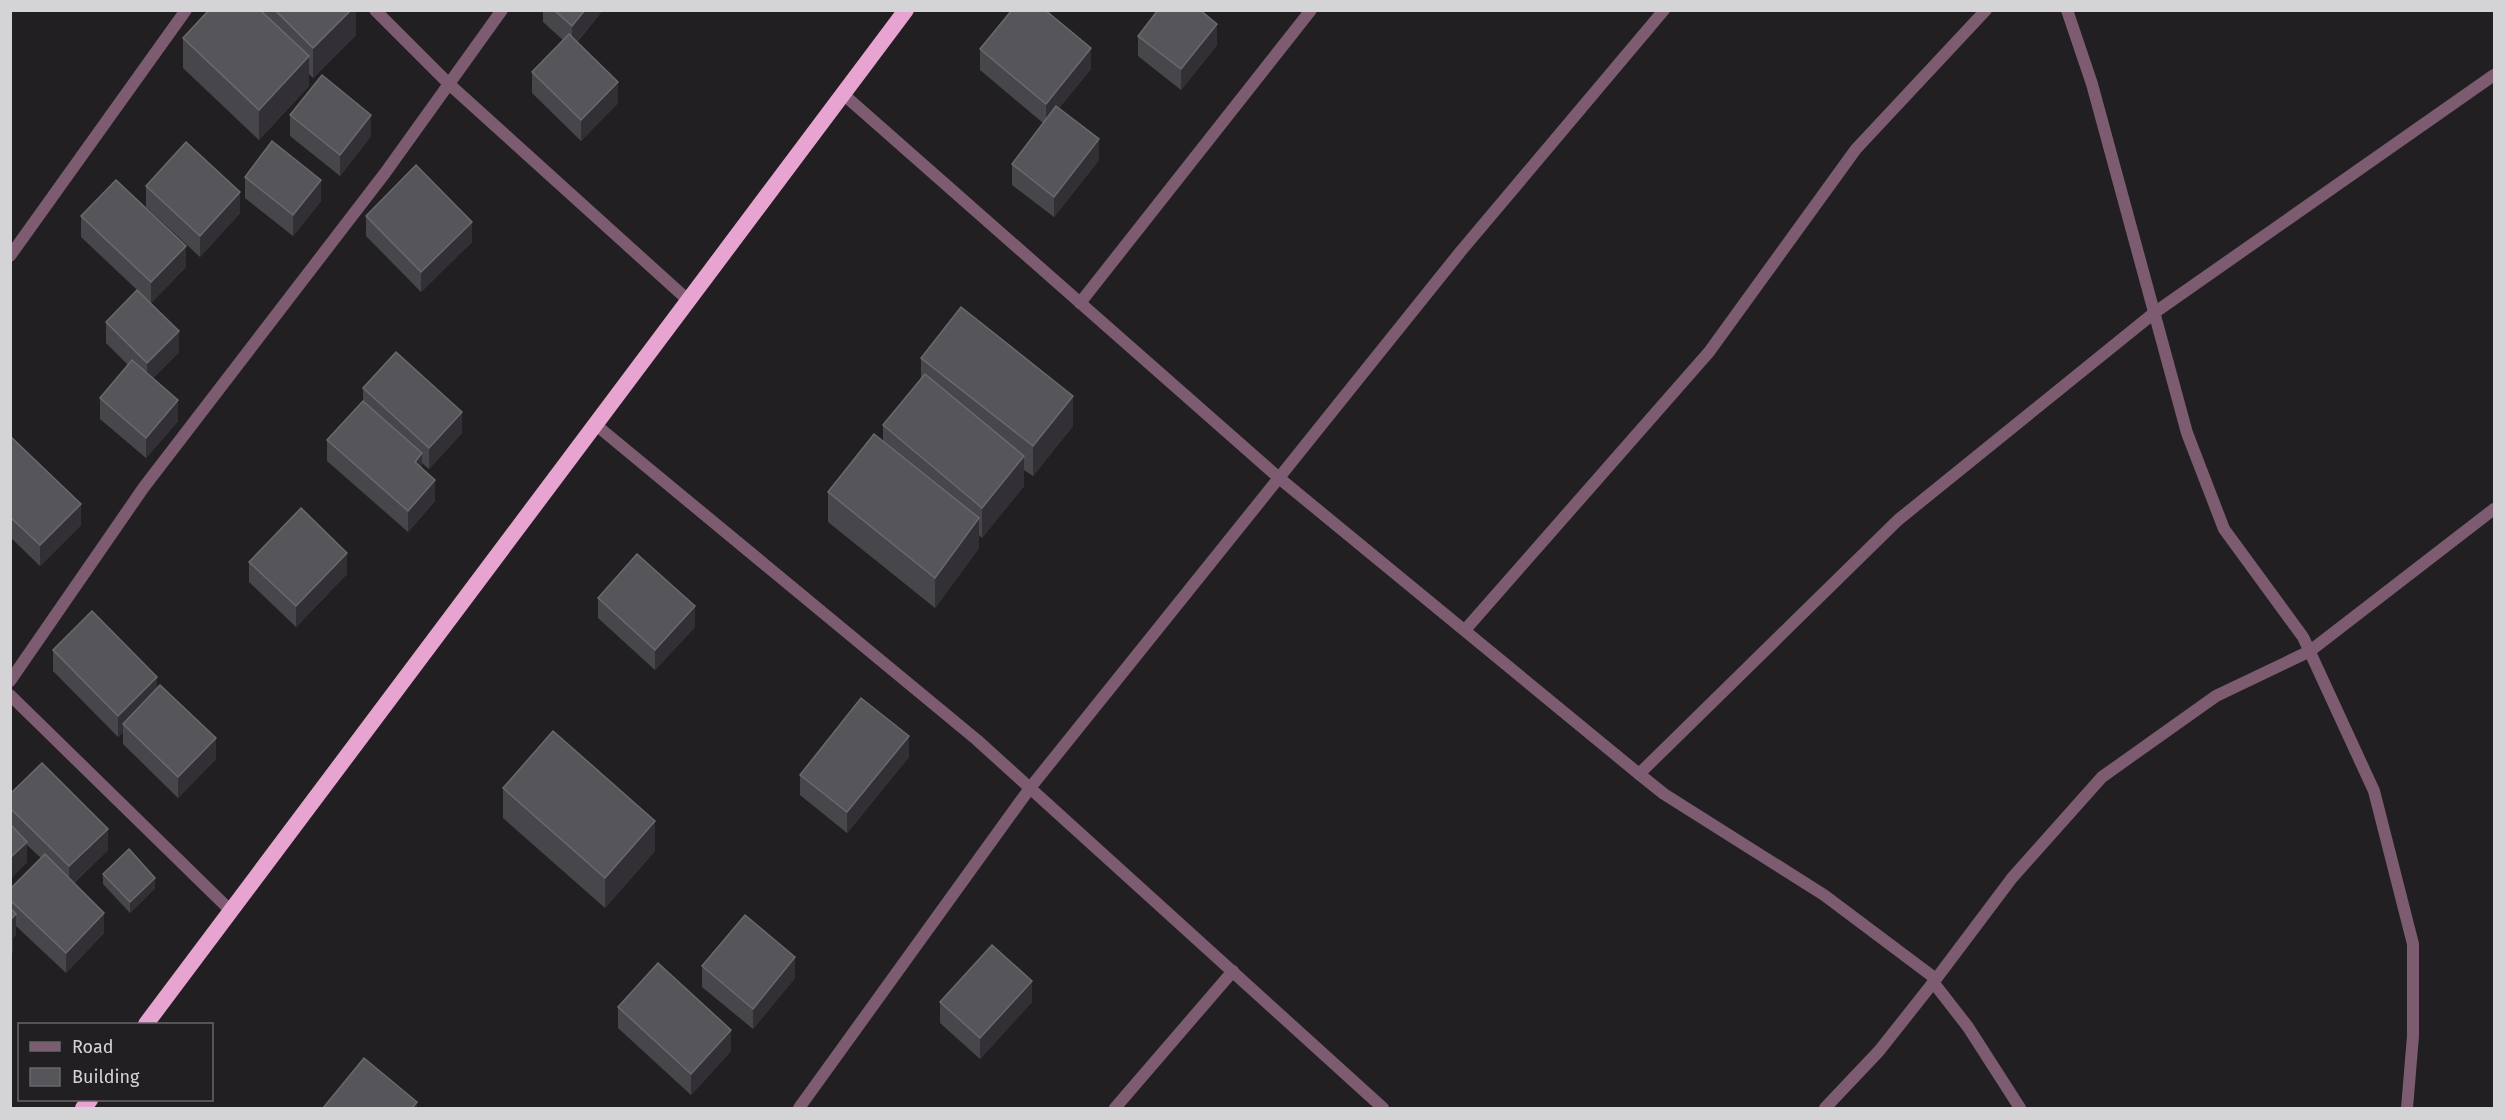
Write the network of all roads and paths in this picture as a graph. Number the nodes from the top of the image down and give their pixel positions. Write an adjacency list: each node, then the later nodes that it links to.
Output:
1 (186, 10): 12 (street)
2 (375, 10): 10 (street)
3 (502, 10): 10 (street)
4 (906, 10): 11 (highway)
5 (1311, 10): 14 (street)
6 (1664, 10): 17 (street)
7 (1986, 10): 19 (street)
8 (2067, 10): 15 (street)
9 (2494, 75): 15 (street)
10 (449, 84): 13 (street); 21 (street)
11 (843, 94): 13 (highway); 14 (street)
12 (10, 256)
13 (689, 300): 16 (highway)
14 (1080, 303): 17 (street)
15 (2154, 313): 20 (street); 23 (street)
16 (596, 425): 24 (street); 25 (highway)
17 (1279, 478): 19 (street); 24 (street)
18 (2494, 509): 20 (street)
19 (1465, 630): 23 (street)
20 (2310, 651): 27 (street); 34 (street)
21 (10, 681)
22 (10, 695): 25 (street)
23 (1639, 774): 27 (street)
24 (1030, 788): 26 (street); 29 (street)
25 (231, 911): 28 (highway)
26 (1233, 970): 30 (street); 31 (street)
27 (1935, 980): 32 (street); 33 (street)
28 (147, 1023)
29 (799, 1108)
30 (1115, 1108)
31 (1383, 1108)
32 (1825, 1108)
33 (2020, 1108)
34 (2407, 1108)

